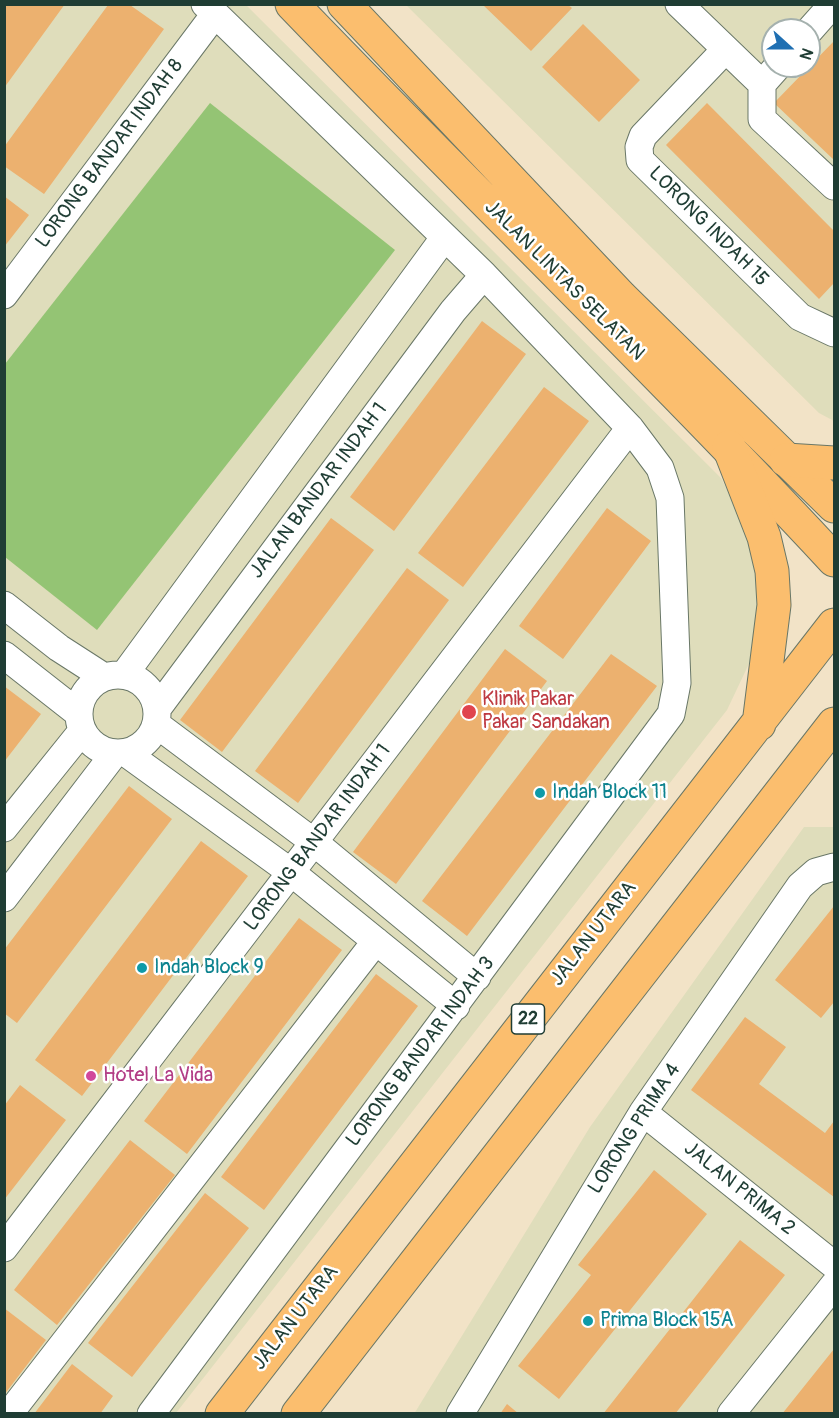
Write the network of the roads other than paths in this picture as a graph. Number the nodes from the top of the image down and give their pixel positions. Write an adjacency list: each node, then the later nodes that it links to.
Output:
1 (292, 4): 16 (main road, JALAN LINTAS SELATAN)
2 (344, 4): 17 (main road, JALAN LINTAS SELATAN)
3 (679, 4): 7 (street)
4 (833, 4): 6 (street)
5 (210, 9): 11 (street, LORONG BANDAR INDAH 3); 13 (street, LORONG BANDAR INDAH 8)
6 (821, 18)
7 (725, 50): 8 (street); 14 (street, LORONG INDAH 15)
8 (761, 70)
9 (769, 78): 10 (street)
10 (834, 186)
11 (444, 238): 12 (street, LORONG BANDAR INDAH 3); 24 (street)
12 (484, 275): 15 (street, LORONG BANDAR INDAH 3); 25 (street, JALAN BANDAR INDAH 1)
13 (4, 295)
14 (834, 333)
15 (630, 428): 32 (street, LORONG BANDAR INDAH 1); 37 (street, LORONG BANDAR INDAH 3)
16 (729, 447): 20 (main road, JALAN LINTAS SELATAN); 28 (main road)
17 (786, 460): 18 (main road); 19 (main road, JALAN LINTAS SELATAN)
18 (834, 464)
19 (834, 506)
20 (834, 560)
21 (4, 605): 24 (street)
22 (834, 625): 28 (main road, JALAN UTARA / 22)
23 (4, 655): 26 (street)
24 (114, 676): 25 (street); 26 (street)
25 (156, 716): 30 (street); 32 (street)
26 (80, 722): 30 (street); 31 (street)
27 (834, 723): 29 (main road)
28 (758, 726): 45 (main road, JALAN UTARA / 22)
29 (822, 752): 46 (main road)
30 (120, 753): 34 (street); 35 (street)
31 (4, 828)
32 (315, 843): 34 (street, LORONG BANDAR INDAH 1); 37 (street)
33 (834, 867): 39 (street, LORONG PRIMA 4)
34 (292, 873): 36 (street); 40 (street, LORONG BANDAR INDAH 1)
35 (4, 898)
36 (376, 941): 38 (street); 43 (street)
37 (477, 977): 38 (street, LORONG BANDAR INDAH 3)
38 (456, 1006): 44 (street, LORONG BANDAR INDAH 3)
39 (643, 1112): 41 (street, JALAN PRIMA 2); 47 (street, LORONG PRIMA 4)
40 (4, 1248)
41 (834, 1265)
42 (834, 1285): 48 (street)
43 (9, 1413)
44 (151, 1413)
45 (222, 1413)
46 (298, 1413)
47 (460, 1413)
48 (731, 1413)

